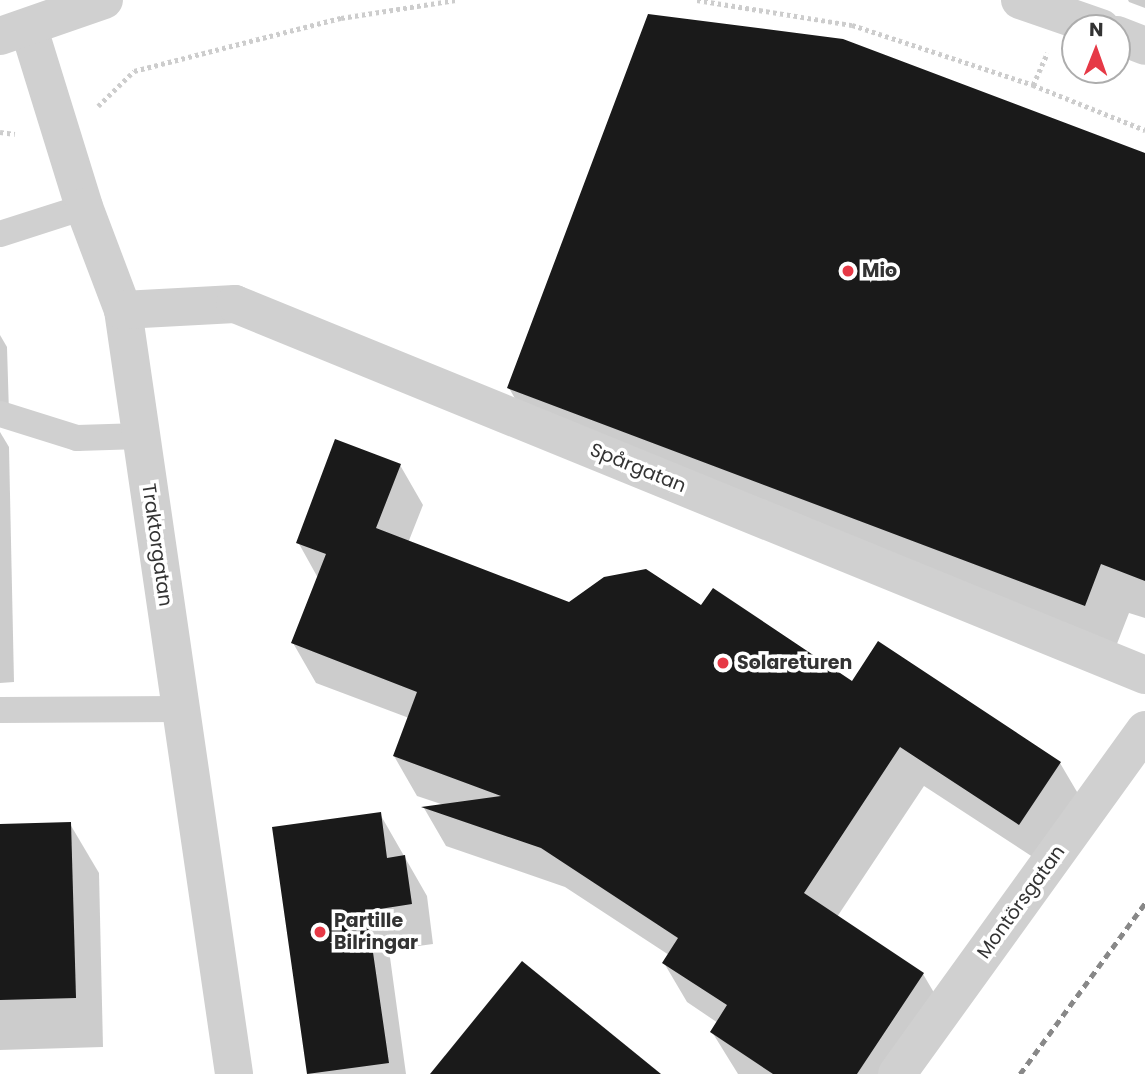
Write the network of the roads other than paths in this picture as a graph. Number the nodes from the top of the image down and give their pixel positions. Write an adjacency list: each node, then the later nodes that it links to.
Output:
1 (104, 0): 4 (street)
2 (1020, 0): 3 (street)
3 (1061, 14)
4 (15, 32): 5 (street, Traktorgatan)
5 (84, 207): 6 (lane); 7 (street, Traktorgatan)
6 (0, 234)
7 (123, 310): 9 (street, Traktorgatan); 10 (street, Spårgatan)
8 (0, 414): 9 (lane)
9 (141, 436): 11 (street, Traktorgatan)
10 (1145, 676)
11 (180, 709): 12 (lane); 14 (street, Traktorgatan)
12 (0, 710)
13 (1145, 730): 15 (street, Montörsgatan)
14 (234, 1074)
15 (897, 1074)

